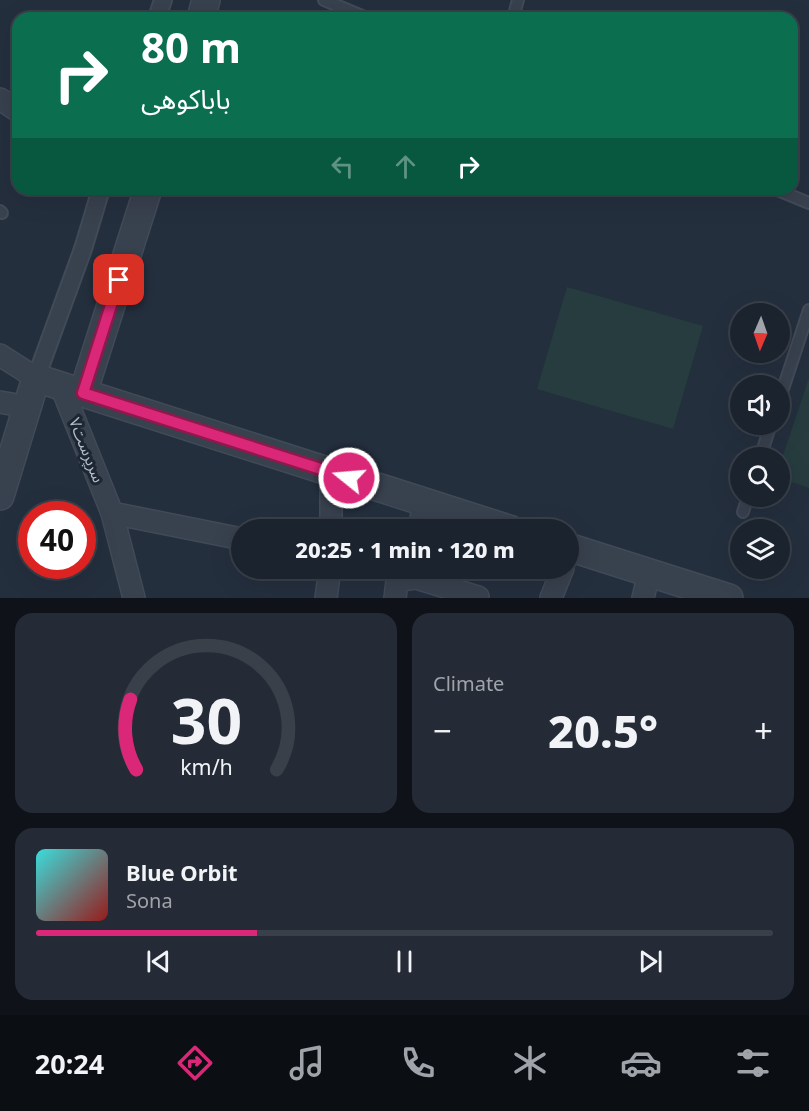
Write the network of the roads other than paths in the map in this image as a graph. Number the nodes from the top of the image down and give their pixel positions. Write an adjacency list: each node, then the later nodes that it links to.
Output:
1 (324, 0): 2 (lane)
2 (353, 12)
3 (99, 195): 10 (street)
4 (145, 195): 10 (street)
5 (790, 195): 6 (lane)
6 (809, 203)
7 (809, 310): 9 (lane)
8 (0, 356): 10 (street)
9 (788, 375)
10 (60, 386): 12 (street); 14 (street); 19 (street, سرپرست۷)
11 (0, 402): 12 (street)
12 (28, 407): 13 (street)
13 (5, 465): 15 (street)
14 (331, 472): 16 (street); 20 (street)
15 (0, 496)
16 (423, 501): 21 (street); 22 (street)
17 (745, 507): 18 (lane)
18 (743, 512)
19 (112, 513): 23 (street); 31 (street, سرپرست۷)
20 (331, 519)
21 (421, 519)
22 (478, 519)
23 (231, 537)
24 (579, 559): 29 (street)
25 (329, 579): 32 (street)
26 (402, 579): 33 (street)
27 (431, 579): 30 (street)
28 (559, 579): 34 (street)
29 (646, 585): 35 (street)
30 (477, 597)
31 (134, 598)
32 (326, 598)
33 (395, 598)
34 (551, 598)
35 (729, 598)

